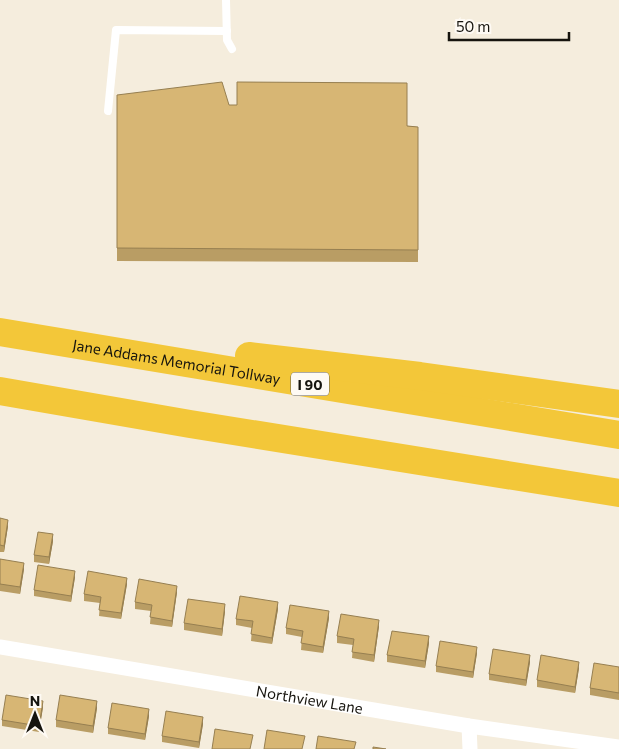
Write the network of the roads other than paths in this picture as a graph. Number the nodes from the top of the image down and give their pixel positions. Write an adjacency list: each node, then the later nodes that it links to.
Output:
1 (226, 0): 2 (lane)
2 (227, 31): 3 (lane); 4 (lane)
3 (232, 49)
4 (108, 111)
5 (0, 331): 7 (highway); 8 (highway, Jane Addams Memorial Tollway / I 90)
6 (0, 391): 9 (highway)
7 (619, 404)
8 (619, 435)
9 (619, 494)
10 (0, 647): 11 (street, Northview Lane)
11 (469, 726): 12 (street, Northview Lane); 13 (street)
12 (619, 747)
13 (470, 749)

